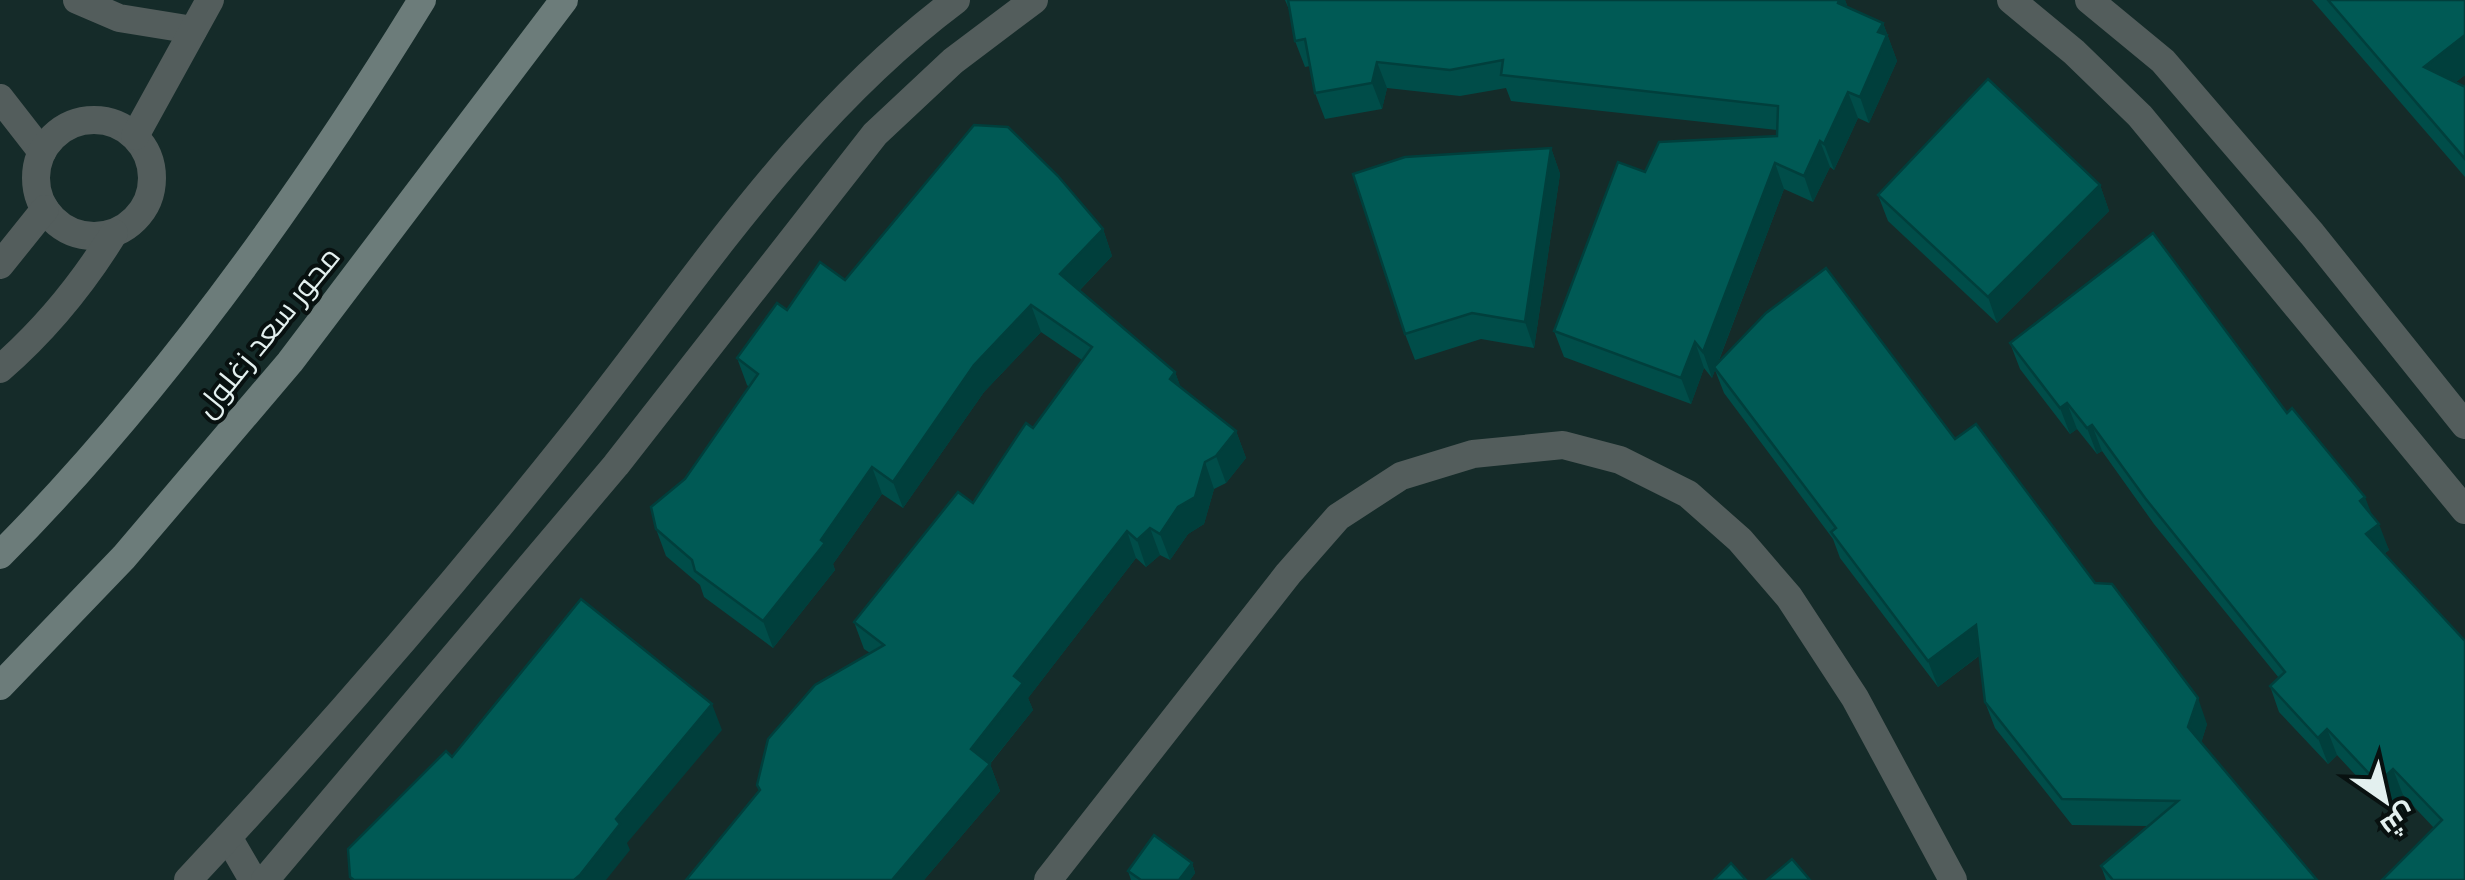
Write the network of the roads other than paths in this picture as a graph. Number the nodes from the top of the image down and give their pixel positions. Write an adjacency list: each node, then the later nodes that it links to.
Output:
1 (77, 0): 9 (street)
2 (210, 0): 9 (street)
3 (422, 0): 19 (main road, محور سعد زغلول)
4 (564, 0): 20 (main road, محور سعد زغلول)
5 (956, 0): 21 (street)
6 (1034, 0): 24 (street)
7 (2011, 0): 18 (street)
8 (2089, 0): 17 (street)
9 (193, 30): 11 (street)
10 (0, 98): 12 (street)
11 (135, 136): 12 (street); 14 (street)
12 (42, 152): 13 (street)
13 (44, 210): 14 (street); 15 (street)
14 (114, 233): 16 (street)
15 (0, 266)
16 (0, 369)
17 (2465, 425)
18 (2465, 510)
19 (0, 554)
20 (0, 686)
21 (228, 837): 22 (street); 23 (street)
22 (188, 880)
23 (252, 880)
24 (265, 880)
25 (1048, 880): 26 (street)
26 (1953, 880)

